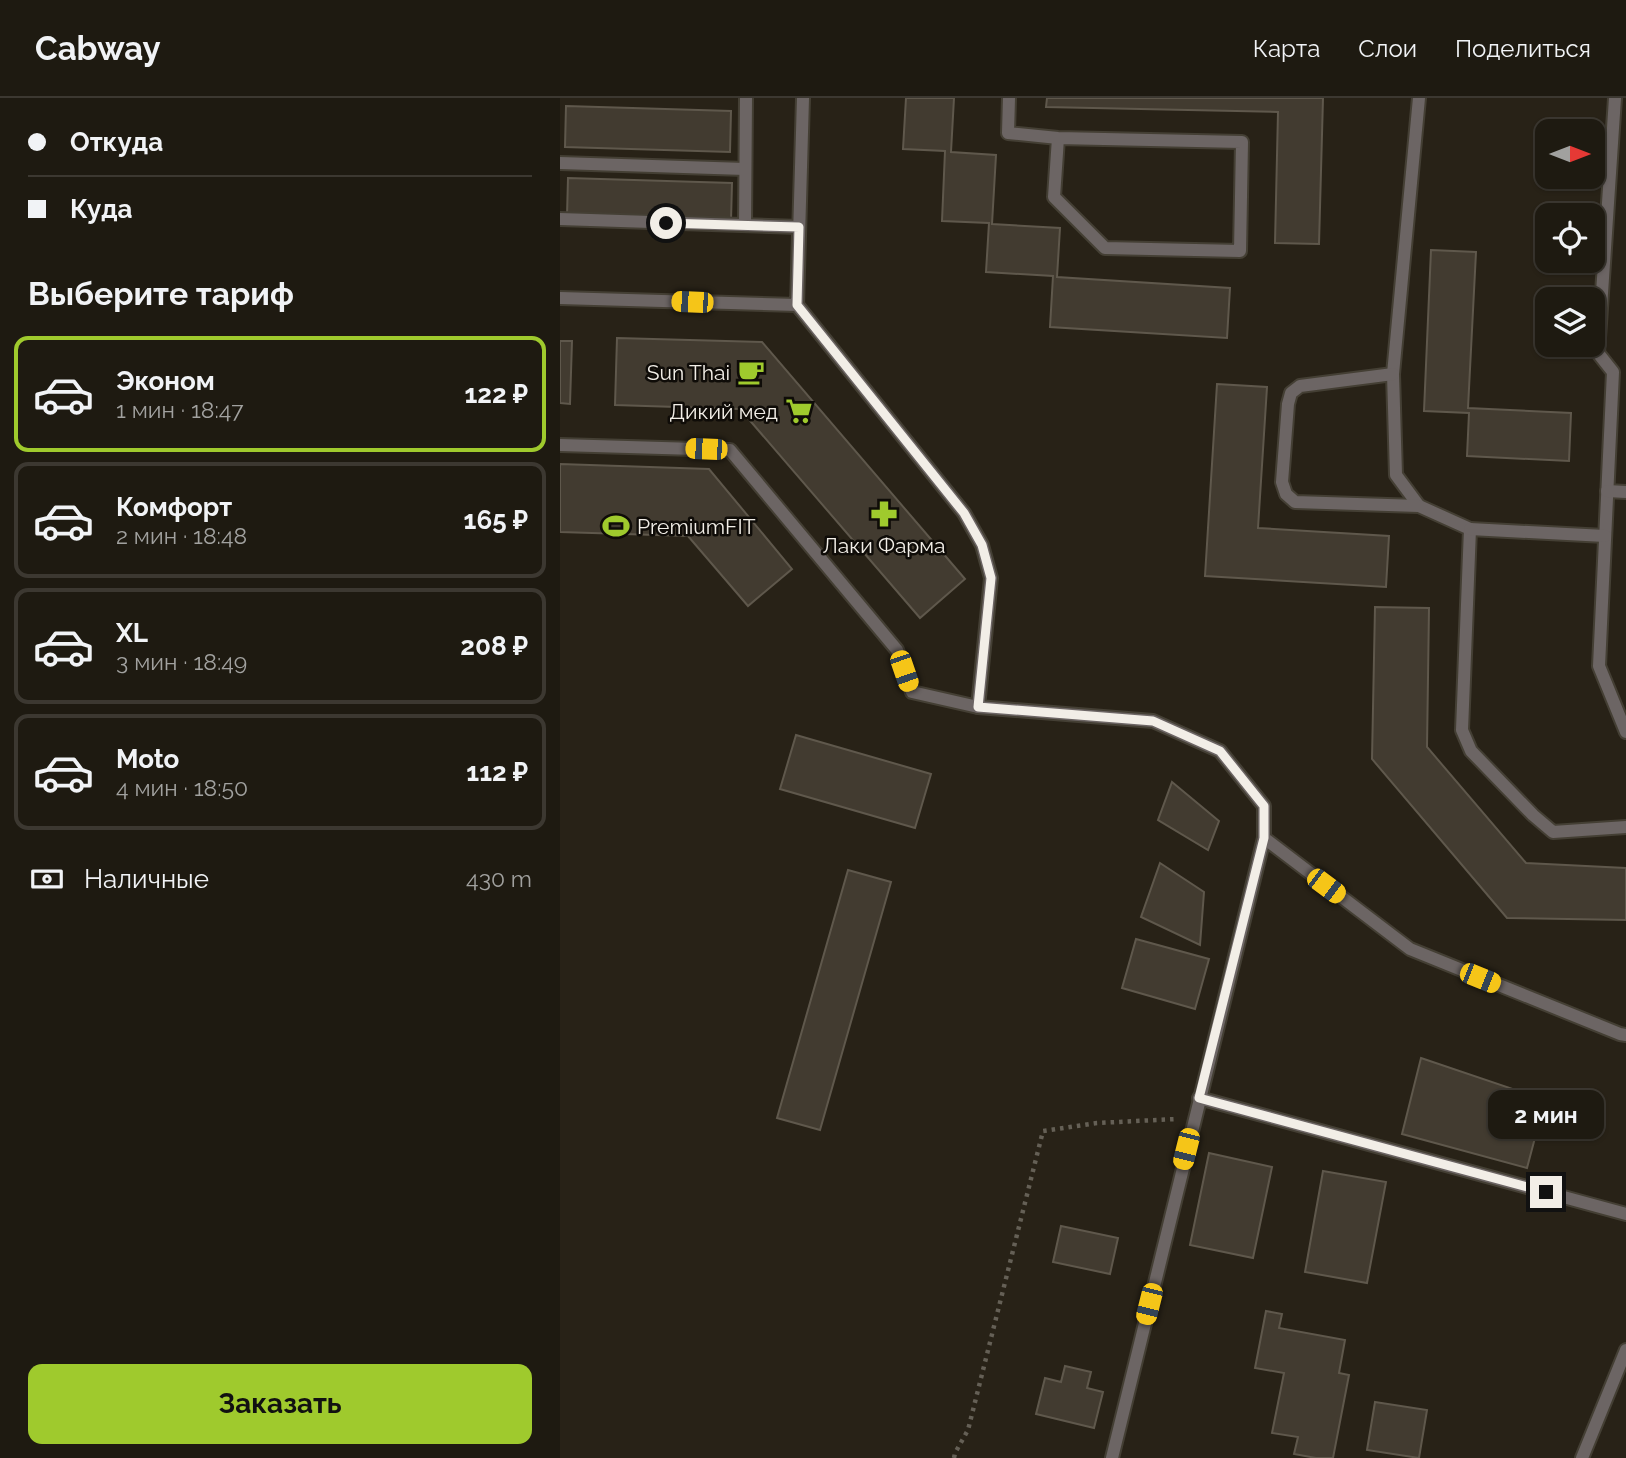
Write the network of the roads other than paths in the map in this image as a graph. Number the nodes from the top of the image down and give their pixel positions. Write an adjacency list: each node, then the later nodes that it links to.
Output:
1 (746, 98): 8 (lane)
2 (802, 98): 11 (lane)
3 (1009, 98): 6 (lane)
4 (1419, 98): 14 (lane)
5 (1615, 98): 16 (lane)
6 (1058, 138): 6 (lane)
7 (560, 163): 8 (lane)
8 (745, 169): 10 (lane)
9 (560, 219): 10 (lane)
10 (745, 225): 11 (lane)
11 (799, 227): 13 (lane)
12 (560, 298): 13 (lane)
13 (797, 305): 21 (lane)
14 (1393, 374): 18 (lane); 18 (lane)
15 (560, 445): 21 (lane)
16 (1607, 491): 17 (lane); 20 (lane)
17 (1626, 492)
18 (1419, 506): 19 (lane)
19 (1470, 529): 20 (lane); 23 (lane)
20 (1605, 536): 22 (lane)
21 (978, 707): 24 (lane)
22 (1626, 732)
23 (1626, 827)
24 (1264, 838): 25 (lane); 26 (lane)
25 (1626, 1035)
26 (1199, 1098): 27 (lane); 29 (lane)
27 (1626, 1214)
28 (1626, 1350): 30 (lane)
29 (1112, 1458)
30 (1582, 1458)

